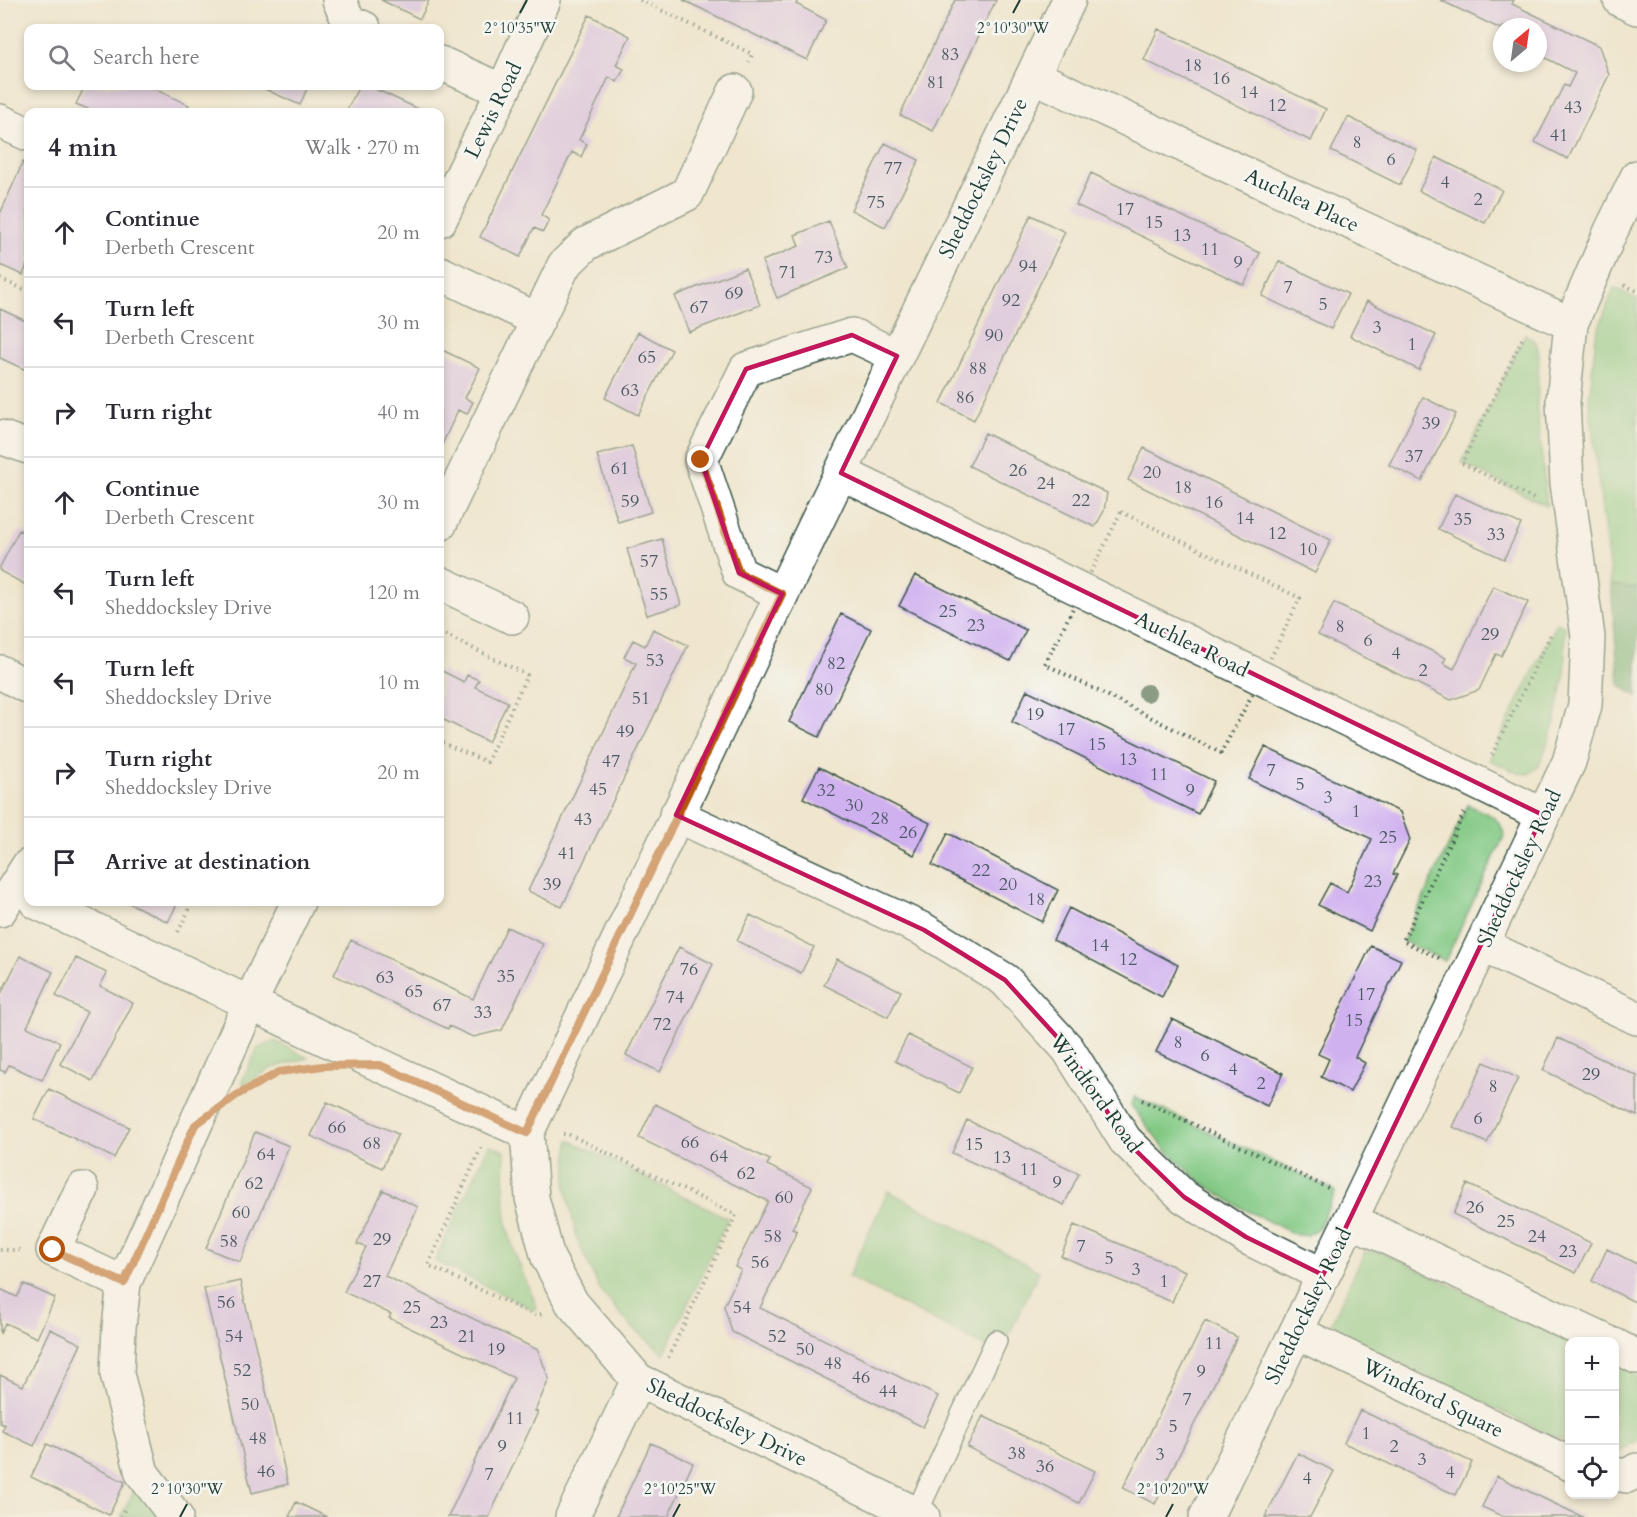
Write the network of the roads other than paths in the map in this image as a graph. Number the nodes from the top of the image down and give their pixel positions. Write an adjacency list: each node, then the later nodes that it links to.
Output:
1 (339, 0): 6 (street)
2 (544, 0): 9 (street, Lewis Road)
3 (1069, 0): 8 (street, Sheddocksley Drive)
4 (1620, 0): 5 (street)
5 (1637, 8)
6 (354, 24)
7 (444, 65): 9 (street)
8 (1033, 76): 17 (street, Auchlea Place); 18 (street, Sheddocksley Drive)
9 (502, 91): 14 (street, Lewis Road)
10 (735, 91): 16 (street)
11 (0, 122): 12 (street)
12 (24, 132)
13 (1637, 177): 17 (street, Sheddocksley Road)
14 (444, 212)
15 (444, 275): 16 (street)
16 (537, 320): 22 (street)
17 (1571, 324): 29 (street, Sheddocksley Road)
18 (897, 356): 21 (street, Sheddocksley Drive); 24 (street)
19 (0, 437): 20 (street)
20 (24, 446)
21 (841, 473): 24 (street, Sheddocksley Drive); 29 (street, Auchlea Road)
22 (444, 516)
23 (444, 585): 25 (street)
24 (782, 594): 28 (street, Sheddocksley Drive)
25 (512, 617)
26 (0, 672): 27 (street)
27 (24, 685)
28 (676, 815): 35 (street, Sheddocksley Drive); 38 (street, Windford Road)
29 (1543, 815): 32 (street, Sheddocksley Road)
30 (47, 906): 33 (street)
31 (296, 906): 33 (street)
32 (1482, 945): 34 (street); 37 (street, Sheddocksley Road)
33 (250, 1003): 35 (street); 39 (street)
34 (1637, 1018)
35 (527, 1133): 45 (street, Sheddocksley Drive)
36 (82, 1189): 39 (street)
37 (1354, 1211): 38 (street, Sheddocksley Road); 41 (street)
38 (1323, 1275): 40 (street, Sheddocksley Road)
39 (124, 1283): 50 (street)
40 (1296, 1332): 46 (street, Windford Square); 52 (street, Sheddocksley Road)
41 (1599, 1337)
42 (996, 1341): 49 (lane)
43 (1619, 1348): 44 (street)
44 (1637, 1357)
45 (638, 1380): 49 (street, Sheddocksley Drive); 51 (street)
46 (1565, 1462)
47 (1637, 1470): 48 (street)
48 (1619, 1475)
49 (920, 1515)
50 (176, 1517)
51 (572, 1517)
52 (1206, 1517)

